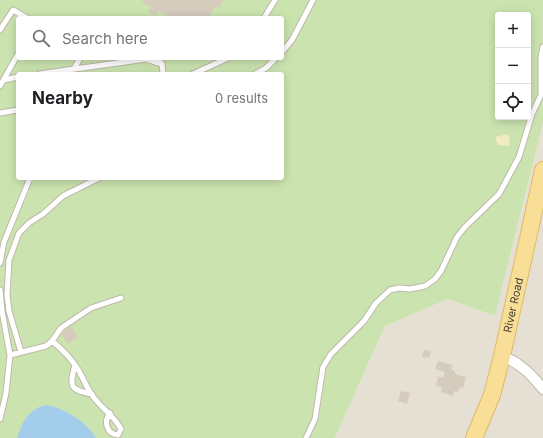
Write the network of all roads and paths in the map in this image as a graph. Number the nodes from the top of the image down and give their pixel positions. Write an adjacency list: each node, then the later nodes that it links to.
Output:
1 (275, 0): 4 (lane)
2 (313, 0): 7 (lane)
3 (24, 16): 5 (lane)
4 (265, 16)
5 (0, 30)
6 (543, 47): 41 (lane)
7 (284, 50)
8 (16, 58): 22 (lane)
9 (79, 60): 16 (lane)
10 (139, 60): 16 (lane)
11 (149, 60): 15 (lane)
12 (159, 60): 15 (lane)
13 (224, 60): 19 (lane)
14 (274, 60): 20 (lane)
15 (162, 64): 18 (lane)
16 (74, 69): 17 (lane)
17 (53, 72)
18 (163, 72)
19 (197, 72)
20 (259, 72)
21 (16, 77): 22 (lane)
22 (4, 80): 23 (lane)
23 (0, 86)
24 (16, 110): 25 (lane)
25 (0, 113)
26 (543, 170): 35 (main road, River Road)
27 (29, 180): 29 (lane)
28 (95, 180): 33 (lane)
29 (0, 263)
30 (0, 290): 34 (lane)
31 (121, 298): 32 (lane)
32 (52, 341): 33 (lane); 36 (lane)
33 (21, 352): 34 (lane)
34 (10, 355): 40 (lane)
35 (502, 356): 37 (street); 42 (main road, River Road)
36 (75, 365): 38 (lane); 38 (lane)
37 (543, 389)
38 (92, 394): 39 (lane)
39 (110, 413)
40 (0, 419)
41 (306, 438)
42 (474, 438)

